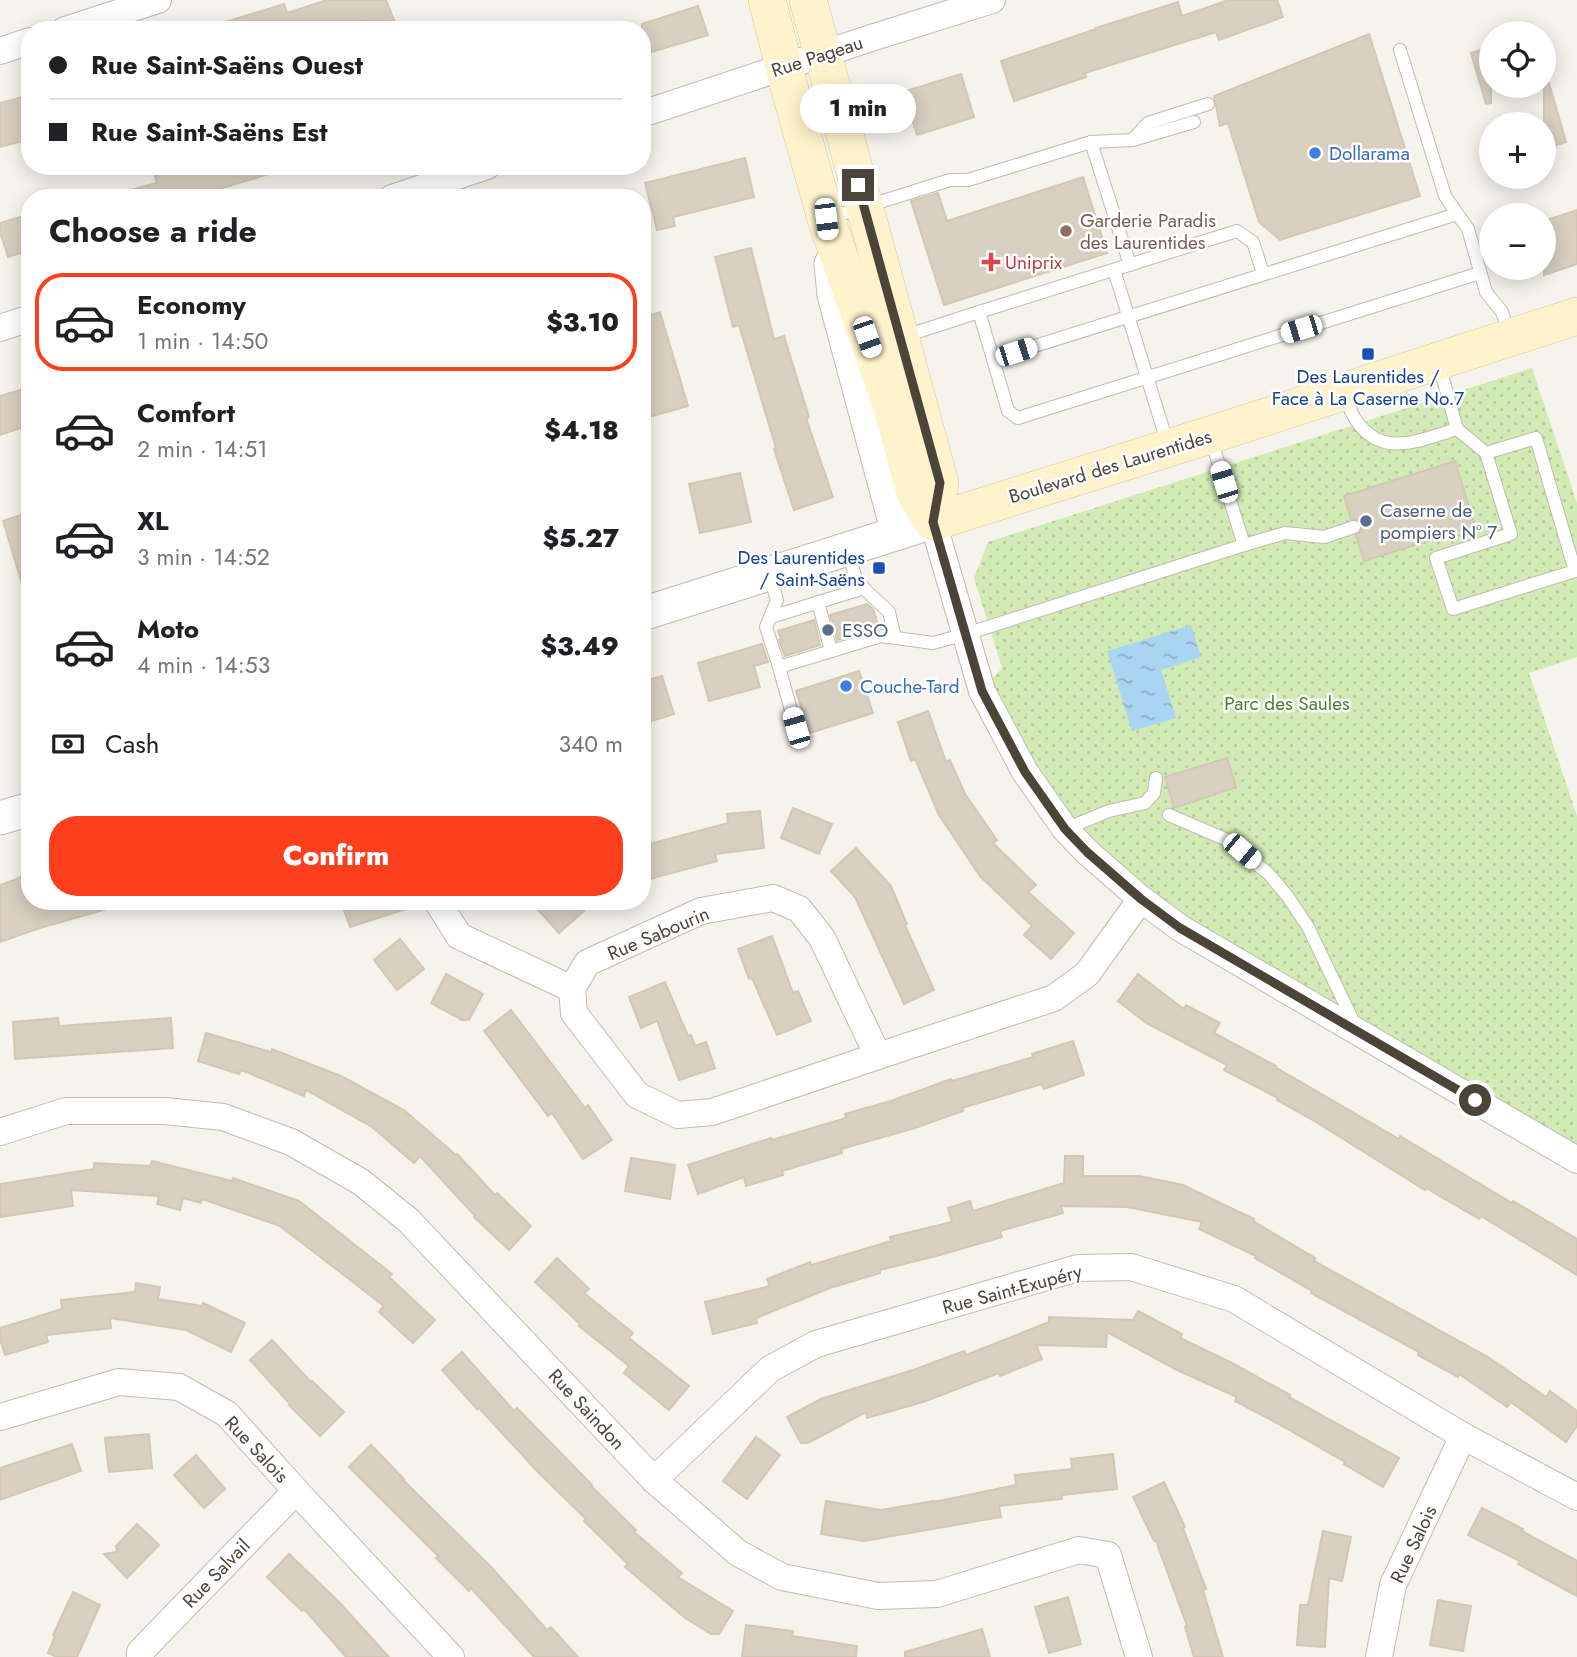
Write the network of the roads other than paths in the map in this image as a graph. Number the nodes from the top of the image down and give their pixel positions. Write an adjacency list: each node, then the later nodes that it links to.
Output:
1 (158, 0): 5 (street)
2 (767, 0): 10 (main road)
3 (808, 0): 9 (main road)
4 (992, 0): 9 (street, Rue Pageau)
5 (93, 21)
6 (21, 44): 8 (street)
7 (1400, 50): 19 (lane)
8 (0, 51)
9 (822, 54): 10 (street, Rue Pageau); 18 (main road)
10 (784, 67): 12 (street, Rue Pageau); 20 (main road)
11 (1208, 104): 14 (lane)
12 (651, 111)
13 (1194, 122): 14 (lane)
14 (1133, 140): 15 (lane)
15 (1091, 142): 18 (lane); 21 (lane)
16 (460, 175): 17 (street)
17 (419, 189)
18 (864, 208): 20 (lane); 32 (main road)
19 (1457, 214): 22 (lane); 25 (lane)
20 (826, 219): 42 (main road); 44 (street)
21 (1130, 265): 23 (lane); 25 (lane)
22 (1479, 269)
23 (1114, 270): 27 (lane); 29 (lane)
24 (1479, 273): 36 (lane)
25 (1263, 274): 29 (lane)
26 (1482, 280): 33 (lane)
27 (979, 313): 32 (lane); 34 (lane)
28 (1577, 316): 33 (main road, Boulevard des Laurentides)
29 (1129, 317): 34 (lane); 36 (lane)
30 (21, 321): 31 (street)
31 (0, 328)
32 (900, 337): 42 (main road)
33 (1510, 338): 35 (main road, Boulevard des Laurentides)
34 (993, 359): 36 (lane)
35 (1438, 361): 37 (main road, Boulevard des Laurentides); 38 (lane)
36 (1147, 377): 40 (lane)
37 (1343, 391): 38 (lane); 39 (main road, Boulevard des Laurentides)
38 (1457, 429): 41 (lane)
39 (1210, 435): 40 (main road, Boulevard des Laurentides); 45 (lane)
40 (1169, 448): 42 (main road, Boulevard des Laurentides)
41 (1486, 453): 41 (lane)
42 (933, 522): 44 (street, Boulevard des Laurentides); 52 (street)
43 (1354, 527): 45 (lane)
44 (898, 533): 46 (street, Boulevard des Laurentides)
45 (1244, 545): 52 (lane)
46 (847, 549): 47 (street, Boulevard des Laurentides); 48 (lane)
47 (770, 573): 50 (street, Boulevard des Laurentides); 51 (lane)
48 (864, 588): 49 (lane); 53 (lane)
49 (818, 602): 51 (lane); 54 (lane)
50 (651, 611)
51 (771, 617): 55 (lane)
52 (966, 634): 53 (lane); 61 (street)
53 (895, 638): 54 (lane)
54 (831, 651): 55 (lane)
55 (779, 667): 56 (lane)
56 (796, 728)
57 (1156, 778): 61 (lane)
58 (21, 811): 60 (street)
59 (1169, 815): 65 (lane)
60 (0, 818)
61 (1065, 829): 62 (street)
62 (1141, 899): 65 (street); 66 (street)
63 (443, 910): 64 (street)
64 (572, 989): 66 (street); 66 (street, Rue Sabourin)
65 (1358, 1031): 68 (street)
66 (878, 1056)
67 (0, 1132): 71 (street, Rue Saindon)
68 (1577, 1160)
69 (0, 1417): 72 (street, Rue Salois)
70 (1463, 1436): 71 (street, Rue Saint-Exupéry); 73 (street, Rue Saint-Exupéry); 77 (street, Rue Salois)
71 (654, 1480): 76 (street, Rue Saindon)
72 (296, 1491): 74 (street, Rue Salvail); 75 (street, Rue Salois)
73 (1577, 1497)
74 (140, 1657)
75 (451, 1657)
76 (1139, 1657)
77 (1379, 1657)

